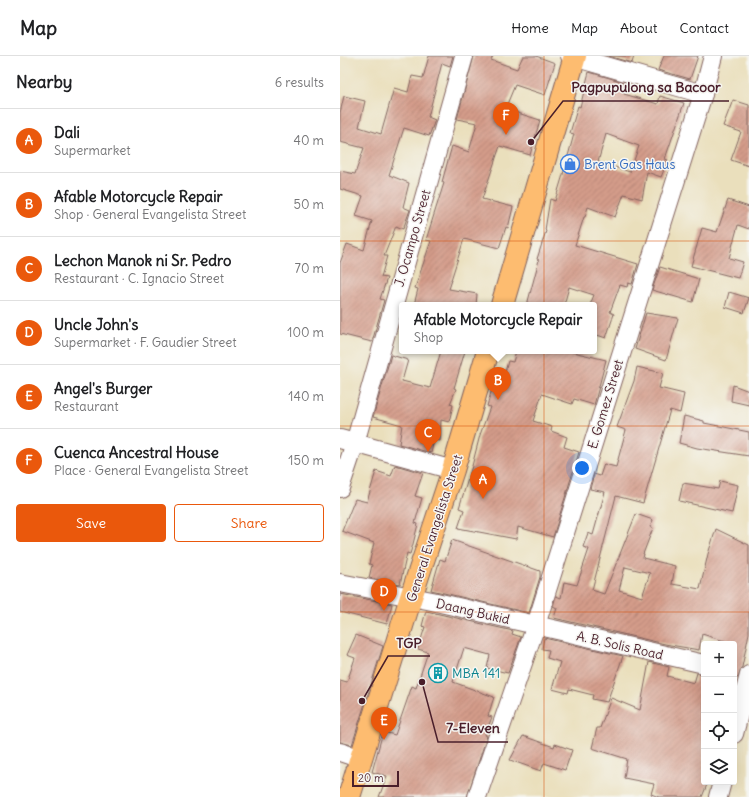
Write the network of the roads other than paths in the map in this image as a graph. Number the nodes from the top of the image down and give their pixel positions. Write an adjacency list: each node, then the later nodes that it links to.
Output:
1 (464, 56): 7 (street, J. Ocampo Street)
2 (573, 56): 4 (street); 5 (main road)
3 (713, 56): 4 (street, E. Gomez Street)
4 (702, 94): 12 (street, E. Gomez Street)
5 (503, 302)
6 (487, 354): 8 (main road, General Evangelista Street)
7 (347, 441): 8 (street); 9 (street, J. Ocampo Street)
8 (453, 470): 11 (main road, General Evangelista Street)
9 (340, 488)
10 (340, 583): 11 (street, Daang Bukid)
11 (411, 597): 12 (street, Daang Bukid); 18 (main road, General Evangelista Street)
12 (536, 625): 13 (street, A. B. Solis Road); 21 (street, E. Gomez Street)
13 (701, 663)
14 (737, 673): 15 (street)
15 (749, 675): 16 (street)
16 (737, 722)
17 (340, 752): 18 (street)
18 (360, 759): 20 (main road, General Evangelista Street)
19 (721, 785): 22 (street)
20 (347, 792)
21 (477, 797)
22 (718, 797)

